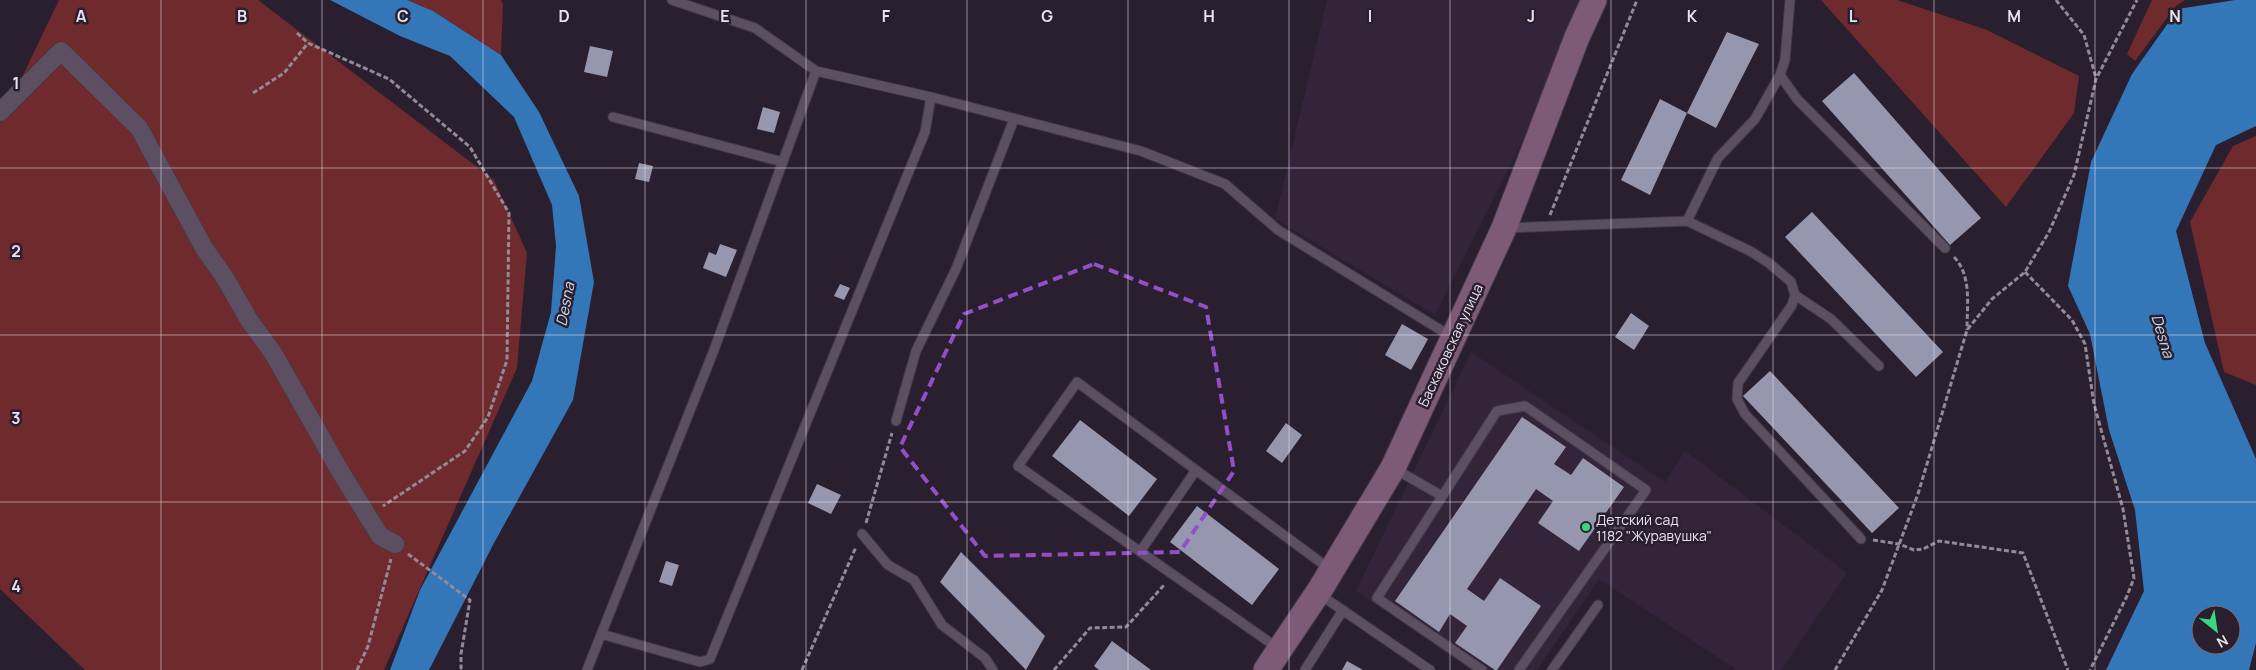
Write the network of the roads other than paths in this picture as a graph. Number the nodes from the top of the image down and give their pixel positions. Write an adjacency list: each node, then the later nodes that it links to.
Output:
1 (672, 0): 4 (lane)
2 (1594, 0): 12 (street, Баскаковская улица)
3 (1790, 0): 5 (lane)
4 (816, 71): 6 (lane); 10 (lane)
5 (1780, 75): 11 (lane); 13 (lane)
6 (931, 97): 9 (lane); 29 (lane)
7 (0, 112): 23 (street)
8 (613, 117): 10 (lane)
9 (1014, 119): 15 (lane); 17 (lane)
10 (783, 162): 29 (lane)
11 (1687, 221): 12 (lane); 14 (lane)
12 (1504, 228): 15 (street, Баскаковская улица)
13 (1945, 248)
14 (1796, 295): 16 (lane); 22 (lane)
15 (1453, 337): 18 (street, Баскаковская улица)
16 (1879, 366)
17 (896, 421)
18 (1393, 468): 20 (lane); 25 (street, Баскаковская улица)
19 (1196, 470): 24 (lane); 24 (lane); 25 (lane)
20 (1442, 496): 36 (lane); 37 (lane)
21 (862, 534): 32 (lane)
22 (1861, 539)
23 (395, 544)
24 (1140, 552): 30 (lane)
25 (1331, 570): 26 (street, Баскаковская улица)
26 (1317, 592): 28 (lane); 30 (street, Баскаковская улица)
27 (1598, 605): 38 (lane)
28 (1344, 610): 34 (lane); 35 (lane)
29 (601, 634): 31 (lane)
30 (1279, 649): 33 (street, Баскаковская улица)
31 (587, 670)
32 (993, 670)
33 (1266, 670)
34 (1305, 670)
35 (1430, 670)
36 (1482, 670)
37 (1519, 670)
38 (1552, 670)

